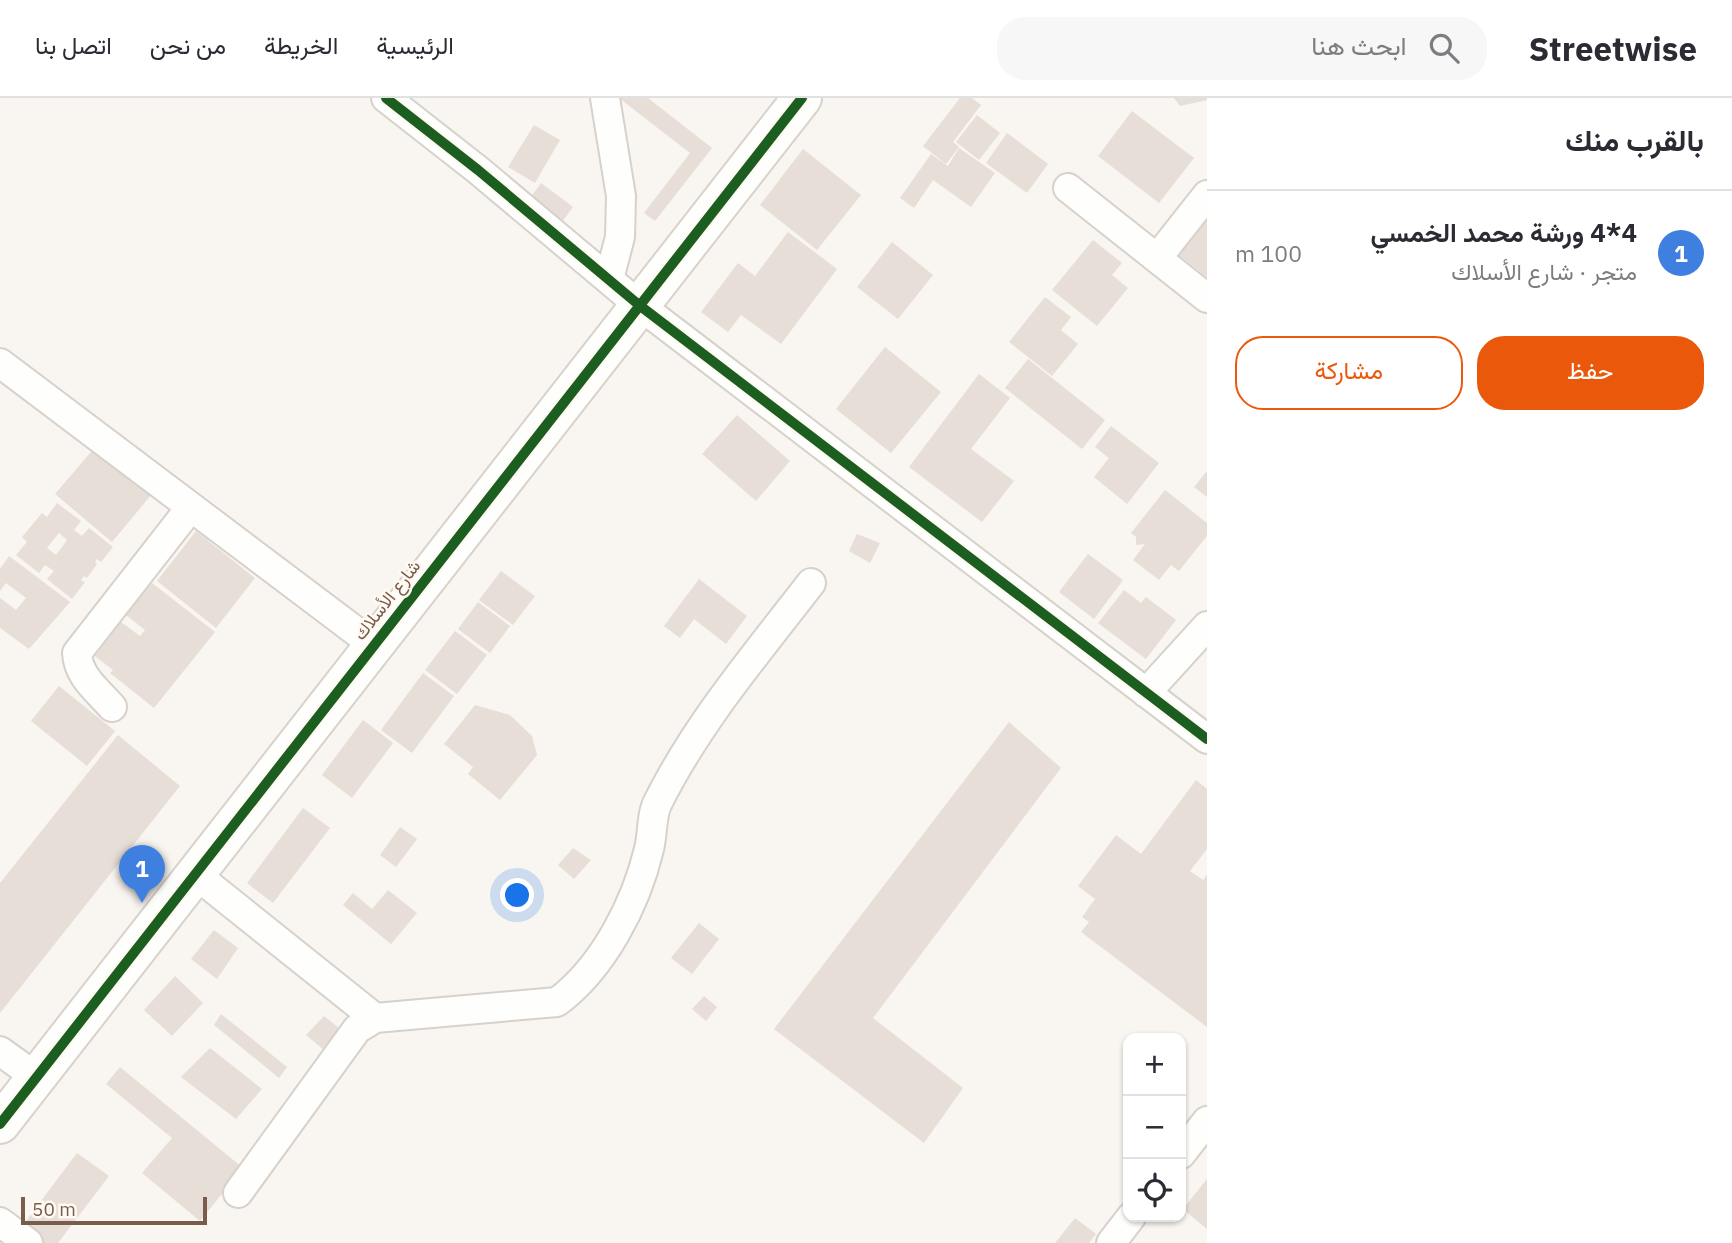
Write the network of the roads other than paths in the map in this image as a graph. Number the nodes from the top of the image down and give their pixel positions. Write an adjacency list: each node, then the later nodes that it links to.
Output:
1 (386, 98): 7 (street)
2 (604, 98): 7 (street)
3 (802, 98): 9 (street, شارع الأسلاك)
4 (1068, 187): 6 (street)
5 (1207, 195): 6 (street)
6 (1158, 257): 8 (street)
7 (609, 279): 9 (street)
8 (1207, 298)
9 (639, 305): 14 (street, شارع الأسلاك); 15 (street)
10 (0, 363): 11 (street)
11 (191, 507): 14 (street); 16 (street)
12 (811, 583): 19 (street)
13 (1207, 626): 15 (street)
14 (374, 645): 18 (street, شارع الأسلاك)
15 (1146, 693): 17 (street)
16 (112, 707)
17 (1207, 740)
18 (195, 874): 19 (street); 21 (street, شارع الأسلاك)
19 (375, 1018): 25 (street)
20 (0, 1051): 21 (street)
21 (36, 1077): 23 (street, شارع الأسلاك)
22 (1207, 1121): 24 (street)
23 (0, 1124)
24 (1186, 1148)
25 (238, 1193)
26 (0, 1222): 28 (street)
27 (1127, 1222): 29 (street)
28 (28, 1243)
29 (1111, 1243)

